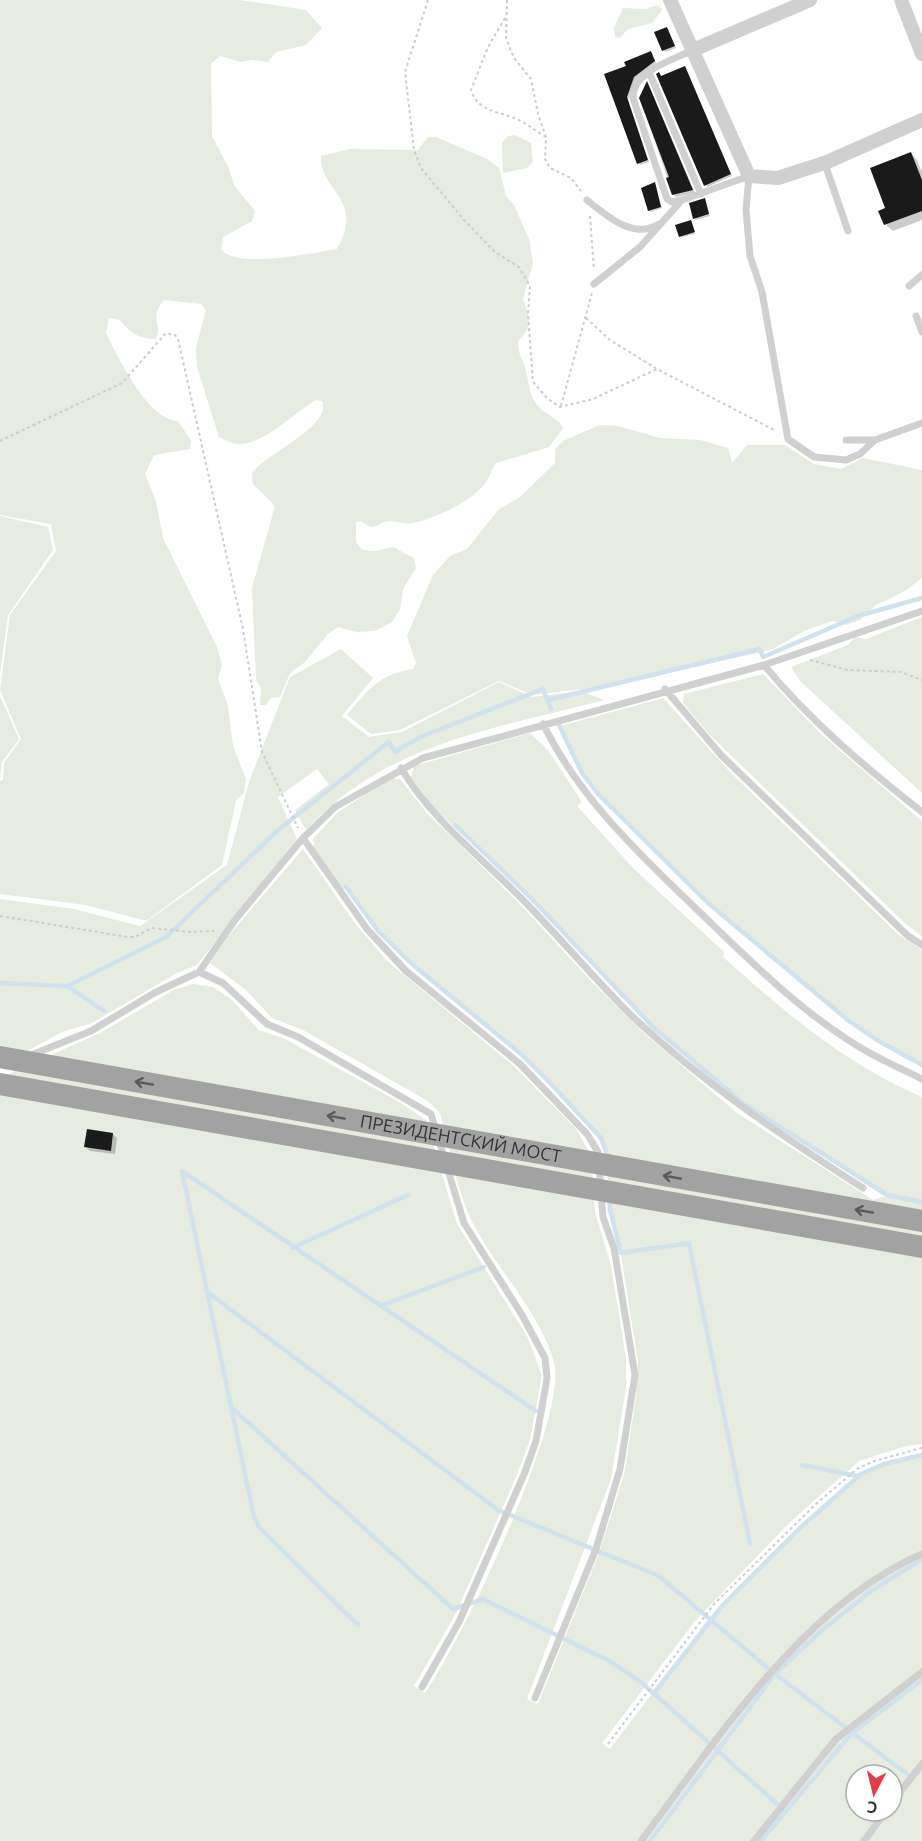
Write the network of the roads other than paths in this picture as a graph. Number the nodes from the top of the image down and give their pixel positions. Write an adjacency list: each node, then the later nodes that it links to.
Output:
1 (670, 0): 4 (street)
2 (810, 0): 4 (street)
3 (901, 0): 5 (street)
4 (693, 50): 6 (lane); 9 (street)
5 (922, 54)
6 (649, 72): 10 (lane); 12 (lane)
7 (922, 120): 8 (street)
8 (827, 162): 9 (street); 14 (lane)
9 (749, 176): 10 (lane); 22 (lane)
10 (701, 194): 12 (lane)
11 (588, 200): 13 (lane)
12 (682, 200): 13 (lane)
13 (668, 219): 16 (lane)
14 (848, 231)
15 (922, 275): 17 (lane)
16 (594, 284)
17 (909, 286)
18 (916, 316): 19 (lane)
19 (922, 332)
20 (922, 423): 22 (lane)
21 (846, 440): 22 (lane)
22 (875, 440)
23 (922, 611): 24 (lane)
24 (764, 665): 25 (lane); 28 (lane)
25 (665, 689): 26 (lane); 30 (lane)
26 (543, 724): 27 (lane); 34 (lane)
27 (401, 768): 29 (lane); 36 (lane)
28 (922, 812)
29 (303, 838): 31 (lane); 42 (lane)
30 (922, 945)
31 (199, 972): 33 (lane); 41 (lane)
32 (0, 1057): 37 (highway, ПРЕЗИДЕНТСКИЙ МОСТ, one-way to 32, bridge)
33 (0, 1068)
34 (922, 1079)
35 (0, 1084): 38 (highway, ПРЕЗИДЕНТСКИЙ МОСТ, bridge)
36 (863, 1188)
37 (922, 1221)
38 (922, 1248)
39 (922, 1554): 46 (lane)
40 (922, 1672): 47 (lane)
41 (422, 1687)
42 (535, 1698)
43 (922, 1764): 44 (lane)
44 (904, 1787)
45 (877, 1823): 48 (lane)
46 (641, 1841)
47 (754, 1841)
48 (864, 1841)

